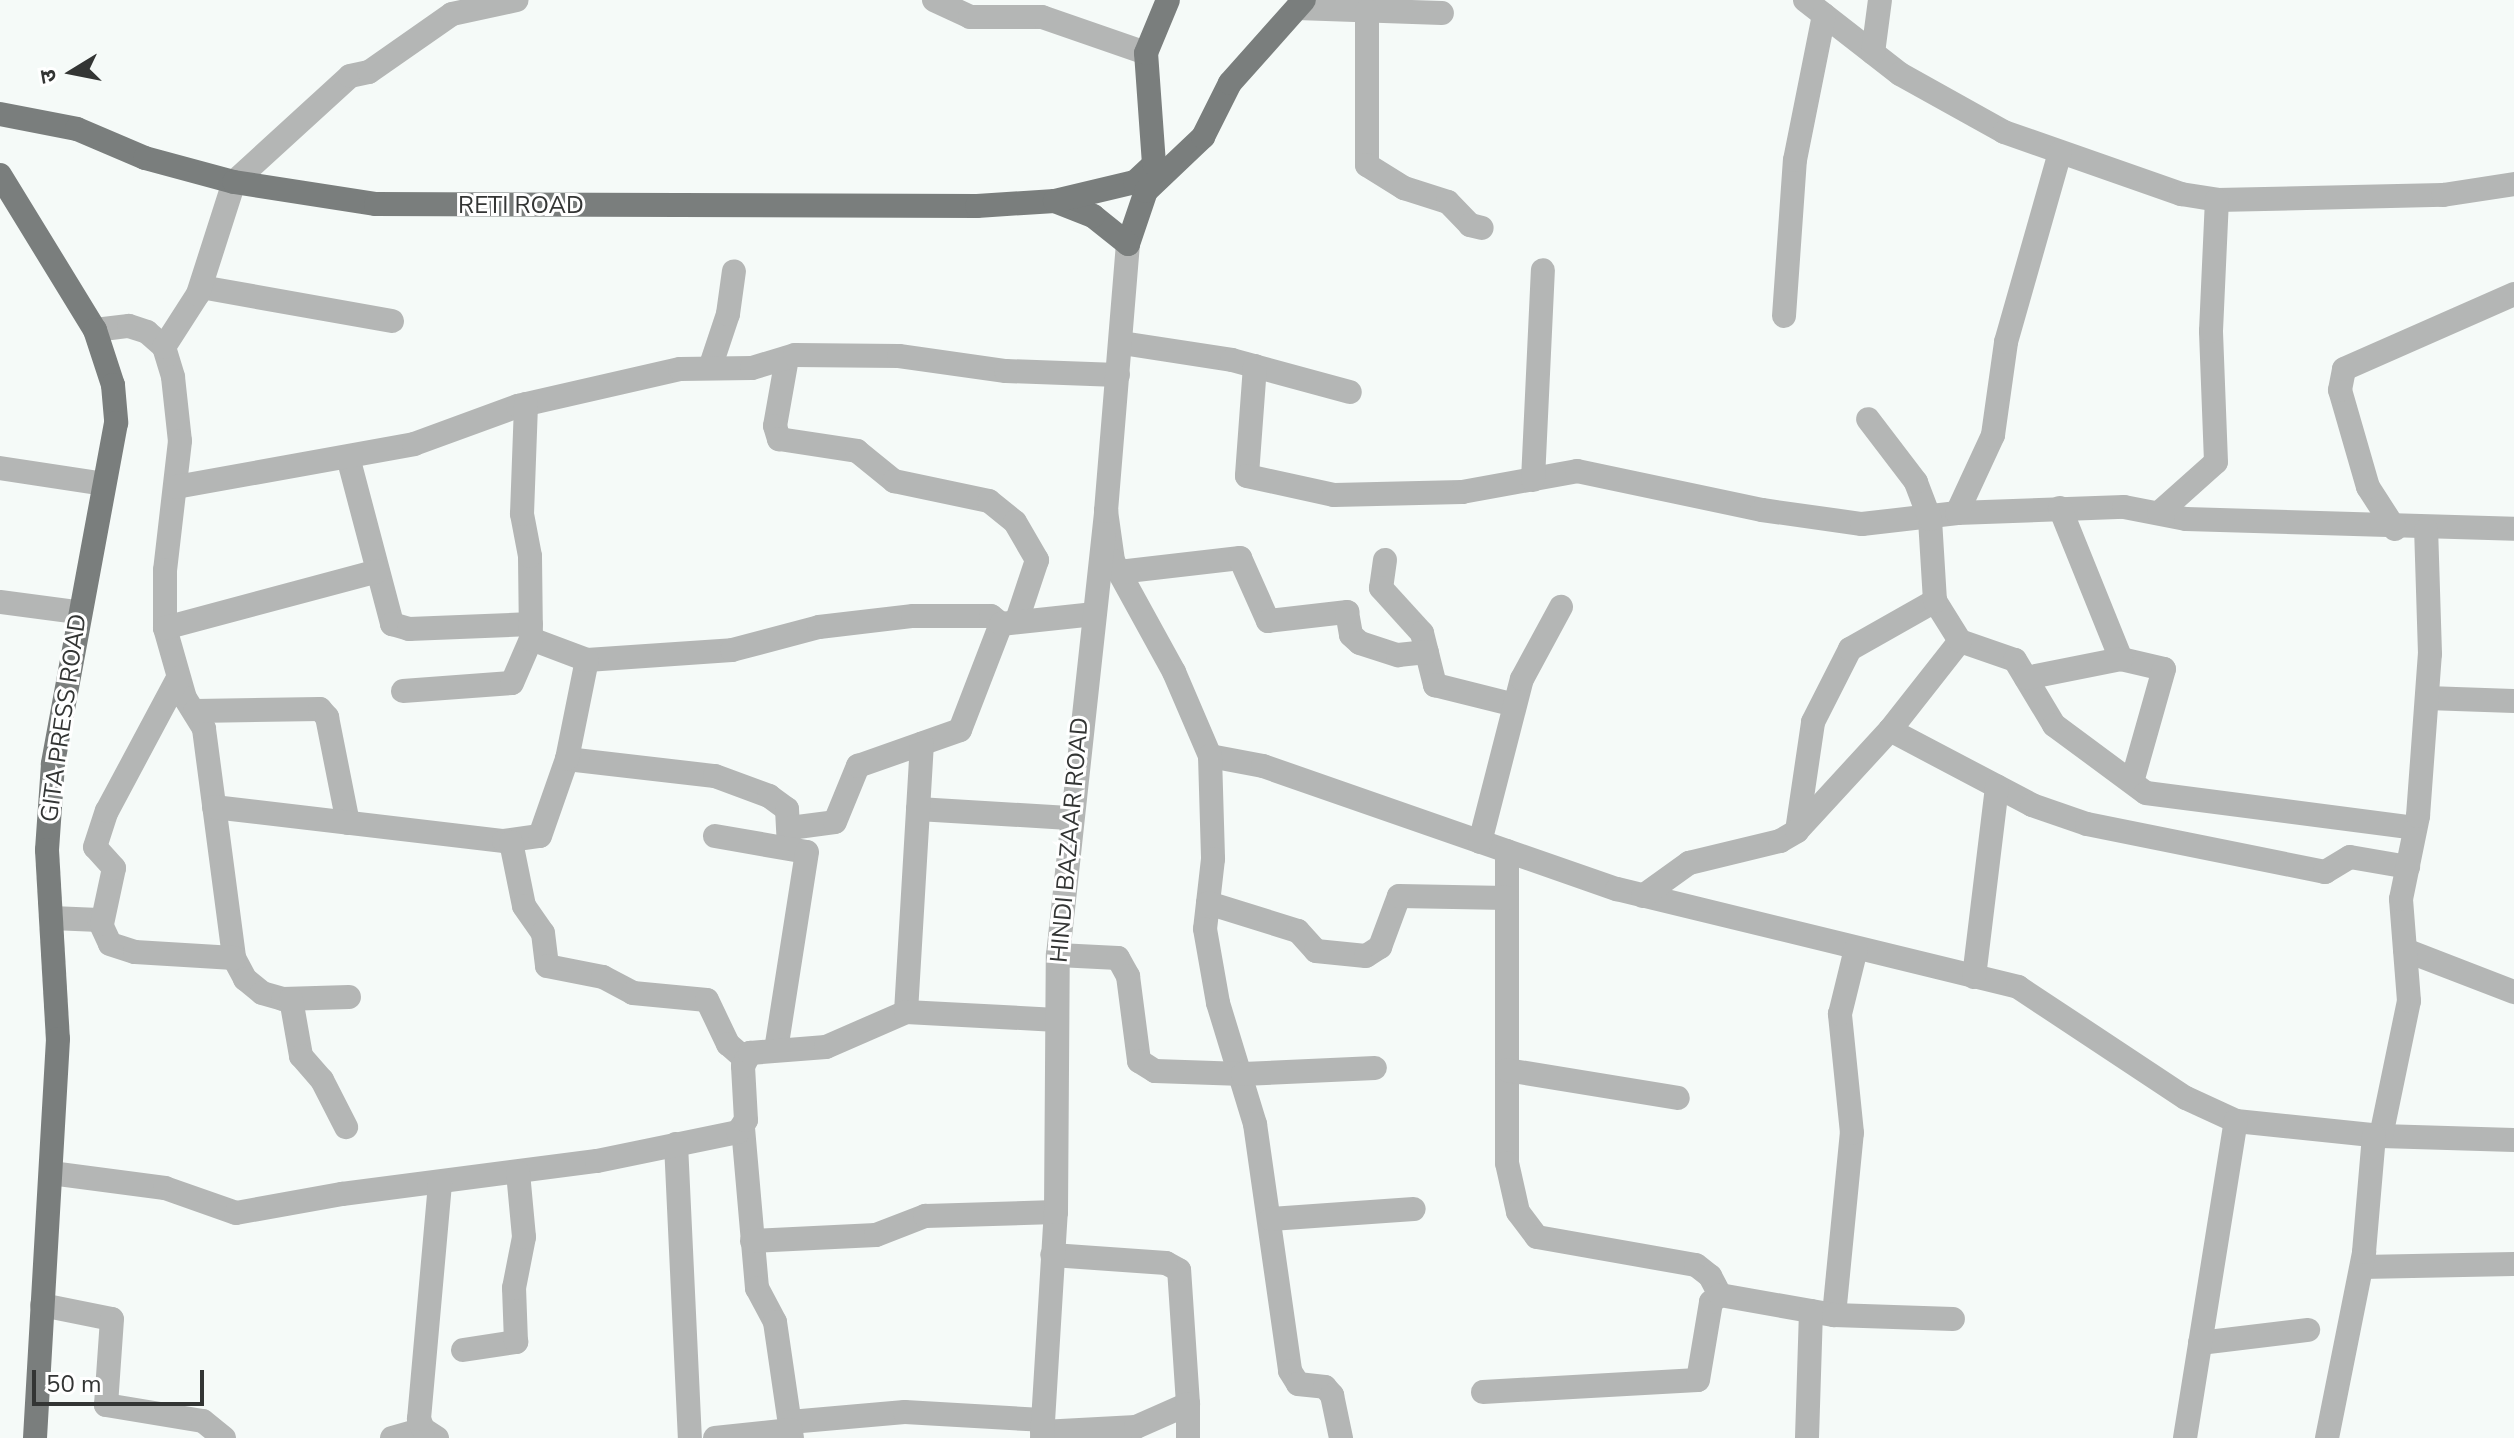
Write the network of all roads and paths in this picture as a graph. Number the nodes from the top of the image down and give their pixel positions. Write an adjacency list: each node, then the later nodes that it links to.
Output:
1 (517, 0): 15 (street)
2 (934, 0): 7 (street)
3 (1168, 0): 10 (main road)
4 (1880, 0): 11 (street)
5 (1301, 4): 8 (street); 17 (main road)
6 (1815, 7): 11 (street); 26 (street)
7 (1038, 8): 10 (street)
8 (1367, 11): 9 (street); 20 (street)
9 (1442, 13)
10 (1146, 53): 17 (main road)
11 (1873, 53): 13 (street)
12 (0, 114): 15 (main road, RETI ROAD)
13 (2060, 153): 18 (street); 45 (street)
14 (0, 175): 28 (main road, GITA PRESS ROAD)
15 (234, 182): 19 (main road, RETI ROAD); 24 (street)
16 (2514, 184): 18 (street)
17 (1140, 187): 19 (main road, RETI ROAD); 21 (main road)
18 (2217, 200): 46 (street)
19 (1055, 201): 21 (main road)
20 (1482, 228)
21 (1128, 244): 29 (street, HINDI BAZAAR ROAD)
22 (1543, 270): 40 (street)
23 (734, 271): 33 (street)
24 (201, 287): 27 (street); 30 (street)
25 (2514, 294): 48 (street)
26 (1784, 316)
27 (392, 321)
28 (95, 330): 30 (street); 41 (main road, GITA PRESS ROAD)
29 (1122, 343): 32 (street); 34 (street, HINDI BAZAAR ROAD)
30 (164, 347): 42 (street)
31 (787, 358): 33 (street); 34 (street); 59 (street)
32 (1255, 366): 35 (street); 40 (street)
33 (710, 368): 36 (street)
34 (1118, 375): 44 (street, HINDI BAZAAR ROAD)
35 (1350, 392)
36 (526, 404): 38 (street); 61 (street)
37 (1868, 419): 47 (street)
38 (348, 457): 42 (street); 52 (street)
39 (0, 468): 41 (street)
40 (1533, 480): 47 (street)
41 (104, 484): 57 (main road, GITA PRESS ROAD)
42 (176, 487): 60 (street)
43 (2060, 508): 45 (street); 46 (street); 64 (street)
44 (1106, 511): 53 (street); 58 (street, HINDI BAZAAR ROAD)
45 (1957, 513): 47 (street)
46 (2159, 513): 48 (street)
47 (1930, 519): 54 (street)
48 (2395, 529): 50 (street)
49 (2514, 529): 50 (street)
50 (2426, 530): 69 (street)
51 (1385, 560): 63 (street)
52 (377, 571): 60 (street); 61 (street)
53 (1119, 572): 63 (street); 75 (street)
54 (1935, 601): 62 (street); 84 (street)
55 (0, 602): 57 (street)
56 (1561, 607): 71 (street)
57 (77, 612): 94 (main road, GITA PRESS ROAD)
58 (1094, 614): 59 (street); 81 (street, HINDI BAZAAR ROAD)
59 (1009, 622): 65 (street); 74 (street)
60 (165, 628): 66 (street)
61 (531, 631): 65 (street); 68 (street)
62 (1960, 641): 67 (street); 73 (street)
63 (1427, 652): 71 (street)
64 (2121, 659): 67 (street); 77 (street)
65 (587, 660): 76 (street)
66 (174, 670): 72 (street); 95 (street)
67 (2026, 678): 77 (street)
68 (403, 691)
69 (2427, 698): 70 (street); 83 (street)
70 (2514, 701)
71 (1515, 705): 88 (street)
72 (195, 711): 79 (street); 82 (street)
73 (1890, 730): 78 (street); 84 (street)
74 (922, 743): 80 (street); 86 (street)
75 (1210, 756): 88 (street); 93 (street)
76 (567, 759): 86 (street); 87 (street)
77 (2132, 782): 83 (street)
78 (1997, 786): 90 (street); 100 (street)
79 (214, 807): 82 (street); 99 (street)
80 (918, 809): 81 (street); 104 (street)
81 (1069, 818): 98 (street, HINDI BAZAAR ROAD)
82 (348, 823): 87 (street)
83 (2415, 828): 90 (street)
84 (1797, 831): 91 (street)
85 (715, 836): 86 (street)
86 (790, 837): 106 (street)
87 (511, 842): 107 (street)
88 (1480, 842): 89 (street)
89 (1507, 851): 91 (street); 92 (street)
90 (2408, 867): 97 (street)
91 (1643, 896): 96 (street)
92 (1507, 898): 93 (street); 109 (street)
93 (1208, 903): 110 (street)
94 (52, 918): 95 (street); 119 (main road, GITA PRESS ROAD)
95 (102, 924): 99 (street)
96 (1856, 949): 100 (street); 130 (street)
97 (2405, 950): 101 (street); 115 (street)
98 (1058, 955): 105 (street, HINDI BAZAAR ROAD); 110 (street)
99 (234, 958): 103 (street)
100 (1974, 977): 112 (street)
101 (2514, 992)
102 (349, 997): 103 (street)
103 (291, 999): 113 (street)
104 (906, 1012): 105 (street); 106 (street)
105 (1057, 1020): 122 (street, HINDI BAZAAR ROAD)
106 (776, 1050): 107 (street)
107 (745, 1059): 114 (street)
108 (1375, 1068): 110 (street)
109 (1507, 1070): 111 (street); 128 (street)
110 (1243, 1074): 123 (street)
111 (1678, 1098)
112 (2236, 1121): 115 (street); 133 (street)
113 (346, 1127)
114 (743, 1128): 117 (street); 124 (street)
115 (2377, 1136): 116 (street); 127 (street)
116 (2514, 1140)
117 (676, 1144): 118 (street); 143 (street)
118 (518, 1172): 120 (street); 134 (street)
119 (51, 1173): 120 (street); 129 (main road, GITA PRESS ROAD)
120 (440, 1183): 139 (street)
121 (1414, 1209): 123 (street)
122 (1056, 1212): 124 (street); 125 (street, HINDI BAZAAR ROAD)
123 (1271, 1219): 146 (street)
124 (752, 1241): 137 (street)
125 (1052, 1255): 136 (street); 138 (street, HINDI BAZAAR ROAD)
126 (2514, 1264): 127 (street)
127 (2362, 1267): 149 (street)
128 (1720, 1295): 130 (street); 135 (street)
129 (42, 1305): 140 (main road, GITA PRESS ROAD); 141 (street)
130 (1823, 1313): 131 (street); 147 (street)
131 (1953, 1319)
132 (2308, 1330): 133 (street)
133 (2200, 1343): 148 (street)
134 (463, 1350)
135 (1483, 1392)
136 (1188, 1404): 138 (street); 145 (street)
137 (791, 1430): 138 (street); 144 (street)
138 (1042, 1430)
139 (430, 1434): 142 (street)
140 (35, 1438)
141 (224, 1438)
142 (392, 1438)
143 (690, 1438)
144 (715, 1438)
145 (1188, 1438)
146 (1341, 1438)
147 (1807, 1438)
148 (2185, 1438)
149 (2327, 1438)

